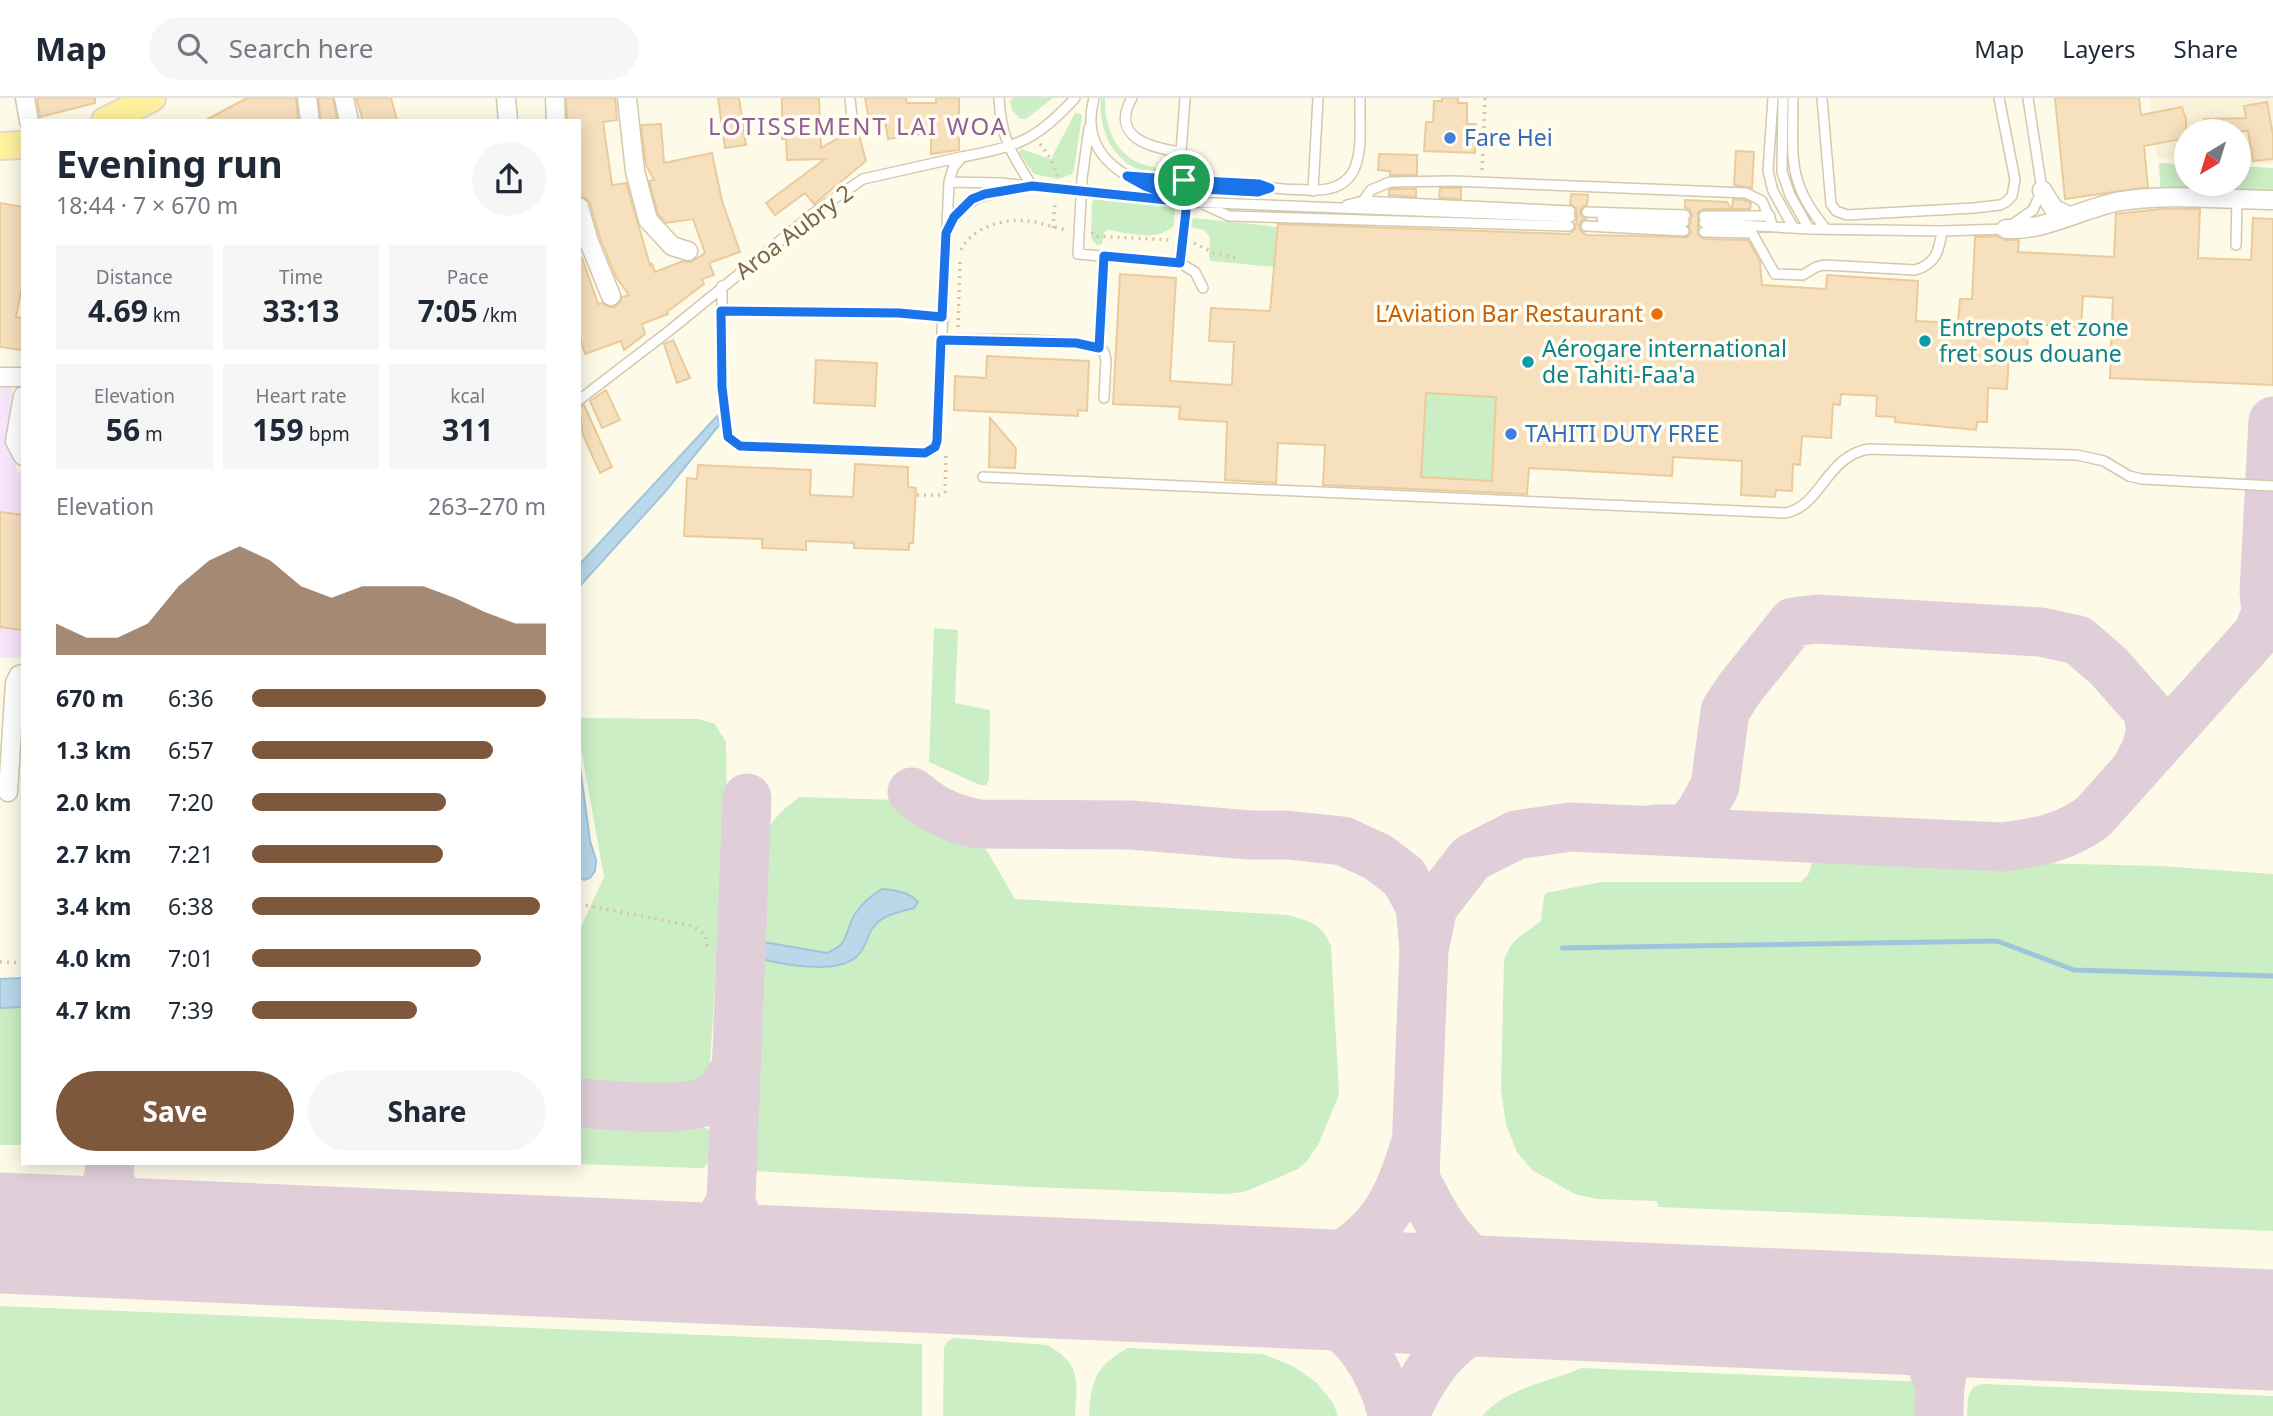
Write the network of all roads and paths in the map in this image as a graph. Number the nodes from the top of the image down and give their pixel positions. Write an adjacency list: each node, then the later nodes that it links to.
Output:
1 (25, 98): 23 (street)
2 (307, 98): 25 (street)
3 (344, 98): 26 (street)
4 (506, 98): 27 (street)
5 (555, 98): 28 (street)
6 (627, 98): 67 (street)
7 (849, 98): 30 (lane)
8 (999, 98): 33 (lane)
9 (1075, 98): 33 (lane, Aroa Aubry 2)
10 (1094, 98): 29 (lane)
11 (1132, 98): 12 (lane)
12 (1185, 98)
13 (1318, 98): 42 (lane)
14 (1360, 98): 42 (lane)
15 (1485, 98): 36 (path)
16 (1773, 98): 59 (lane)
17 (1783, 98): 60 (lane)
18 (1793, 98): 61 (lane)
19 (1822, 98): 20 (lane)
20 (1999, 98)
21 (2028, 98): 41 (lane)
22 (141, 109): 24 (main road)
23 (29, 119)
24 (111, 119)
25 (310, 119)
26 (349, 119)
27 (508, 119)
28 (556, 119)
29 (1090, 122): 35 (lane); 43 (lane)
30 (831, 129)
31 (21, 145): 32 (main road)
32 (0, 146)
33 (1007, 147): 34 (lane, Aroa Aubry 2); 38 (lane)
34 (962, 157): 37 (lane); 71 (lane, Aroa Aubry 2)
35 (1127, 176): 39 (lane); 40 (lane)
36 (1482, 176)
37 (949, 182): 38 (lane); 64 (lane)
38 (1032, 186): 43 (lane); 64 (lane)
39 (1145, 186): 40 (lane); 47 (lane)
40 (1270, 188): 42 (lane)
41 (2042, 190): 53 (street); 62 (lane)
42 (1313, 191)
43 (1082, 192): 47 (lane); 51 (lane)
44 (2237, 199): 45 (street); 53 (street); 66 (lane)
45 (2273, 200)
46 (1363, 201): 49 (lane); 52 (lane); 54 (lane)
47 (1187, 202): 48 (lane); 65 (lane)
48 (1200, 203): 49 (lane); 54 (lane)
49 (1335, 208): 54 (lane)
50 (581, 214): 73 (street)
51 (1082, 215): 65 (path); 68 (lane); 76 (path)
52 (1770, 216): 57 (lane); 58 (lane)
53 (2069, 216): 62 (street)
54 (1570, 218)
55 (1586, 219): 56 (lane)
56 (1684, 223)
57 (1704, 223): 58 (lane); 63 (lane)
58 (1773, 226): 59 (lane)
59 (1793, 227): 60 (lane)
60 (1809, 229): 61 (lane)
61 (1826, 229): 63 (lane)
62 (2006, 229): 63 (lane)
63 (1942, 231)
64 (946, 233): 75 (lane)
65 (1182, 241): 69 (path); 70 (lane)
66 (2236, 245)
67 (688, 251)
68 (1104, 256): 70 (lane); 79 (lane)
69 (1238, 258)
70 (1180, 263): 72 (lane)
71 (722, 286): 74 (lane); 82 (lane, Aroa Aubry 2)
72 (1203, 288)
73 (611, 296)
74 (721, 311): 75 (path); 77 (lane)
75 (942, 317): 76 (path); 77 (lane)
76 (959, 318): 78 (path)
77 (941, 340): 78 (lane)
78 (958, 340): 79 (lane)
79 (1099, 348): 83 (lane)
80 (0, 377): 81 (street)
81 (21, 377)
82 (581, 398)
83 (1104, 398)
84 (21, 407): 86 (street)
85 (946, 450): 89 (path)
86 (21, 452)
87 (983, 477): 88 (lane)
88 (2273, 486)
89 (917, 495)
90 (13, 681): 91 (street)
91 (8, 792)
92 (581, 904): 93 (path)
93 (707, 950)
94 (0, 962): 95 (path)
95 (21, 963)

